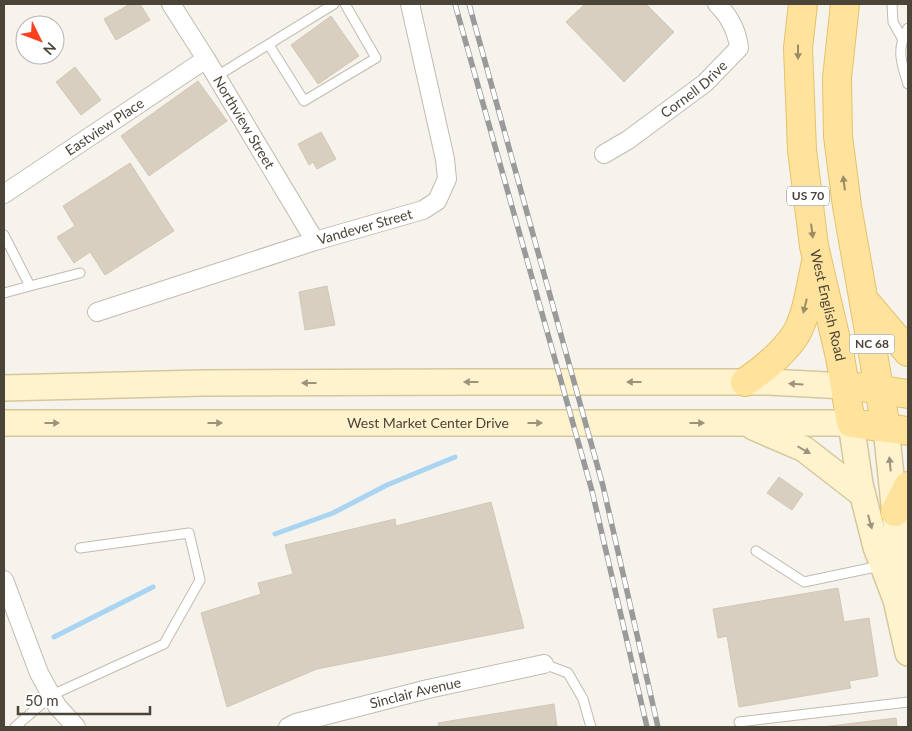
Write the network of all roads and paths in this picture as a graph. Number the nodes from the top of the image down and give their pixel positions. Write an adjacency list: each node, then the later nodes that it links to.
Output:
1 (171, 4): 12 (street, Northview Street)
2 (334, 4): 11 (lane)
3 (345, 4): 11 (lane)
4 (410, 4): 18 (street, Vandever Street)
5 (717, 4): 15 (street, Cornell Drive)
6 (803, 4): 19 (main road, West English Road / US 70, one-way to 19)
7 (845, 4): 23 (main road, West English Road / US 70, one-way to 7)
8 (892, 4): 10 (lane)
9 (908, 28): 10 (lane)
10 (902, 38): 14 (lane)
11 (269, 45): 13 (lane)
12 (206, 59): 13 (street, Northview Street); 16 (street, Eastview Place)
13 (216, 76): 18 (street, Northview Street)
14 (908, 81)
15 (604, 154)
16 (4, 194)
17 (4, 235): 21 (lane)
18 (315, 241): 24 (street, Vandever Street)
19 (817, 258): 26 (main road, one-way to 26); 27 (main road, West English Road / US 70)
20 (80, 273): 21 (lane)
21 (30, 286): 22 (lane)
22 (4, 293)
23 (864, 300): 25 (main road, US 70); 29 (main road, West English Road / NC 68)
24 (97, 312)
25 (908, 352)
26 (745, 382): 27 (main road, one-way to 26); 28 (main road, one-way to 28)
27 (845, 386): 29 (main road); 33 (main road, West English Road / US 70)
28 (4, 388)
29 (879, 389): 30 (main road); 34 (main road, West English Road)
30 (908, 394)
31 (4, 423): 32 (main road, West Market Center Drive, one-way to 32)
32 (744, 423): 33 (main road, West Market Center Drive); 36 (main road, one-way to 36)
33 (851, 423): 34 (main road); 36 (main road, West English Road)
34 (897, 430): 37 (main road, West English Road, one-way to 34)
35 (908, 486): 37 (main road)
36 (862, 494): 40 (main road, West English Road, one-way to 40)
37 (895, 512): 42 (main road, West English Road)
38 (80, 548): 46 (lane)
39 (756, 551): 40 (lane)
40 (883, 566): 42 (main road, West English Road)
41 (4, 580): 46 (street)
42 (896, 600): 43 (main road, West English Road)
43 (905, 626): 44 (main road, West English Road)
44 (908, 654)
45 (544, 664): 51 (street, Sinclair Avenue); 52 (lane)
46 (52, 695): 49 (lane); 50 (street)
47 (908, 702): 48 (lane)
48 (739, 722)
49 (15, 727)
50 (76, 727)
51 (288, 727)
52 (591, 727)

